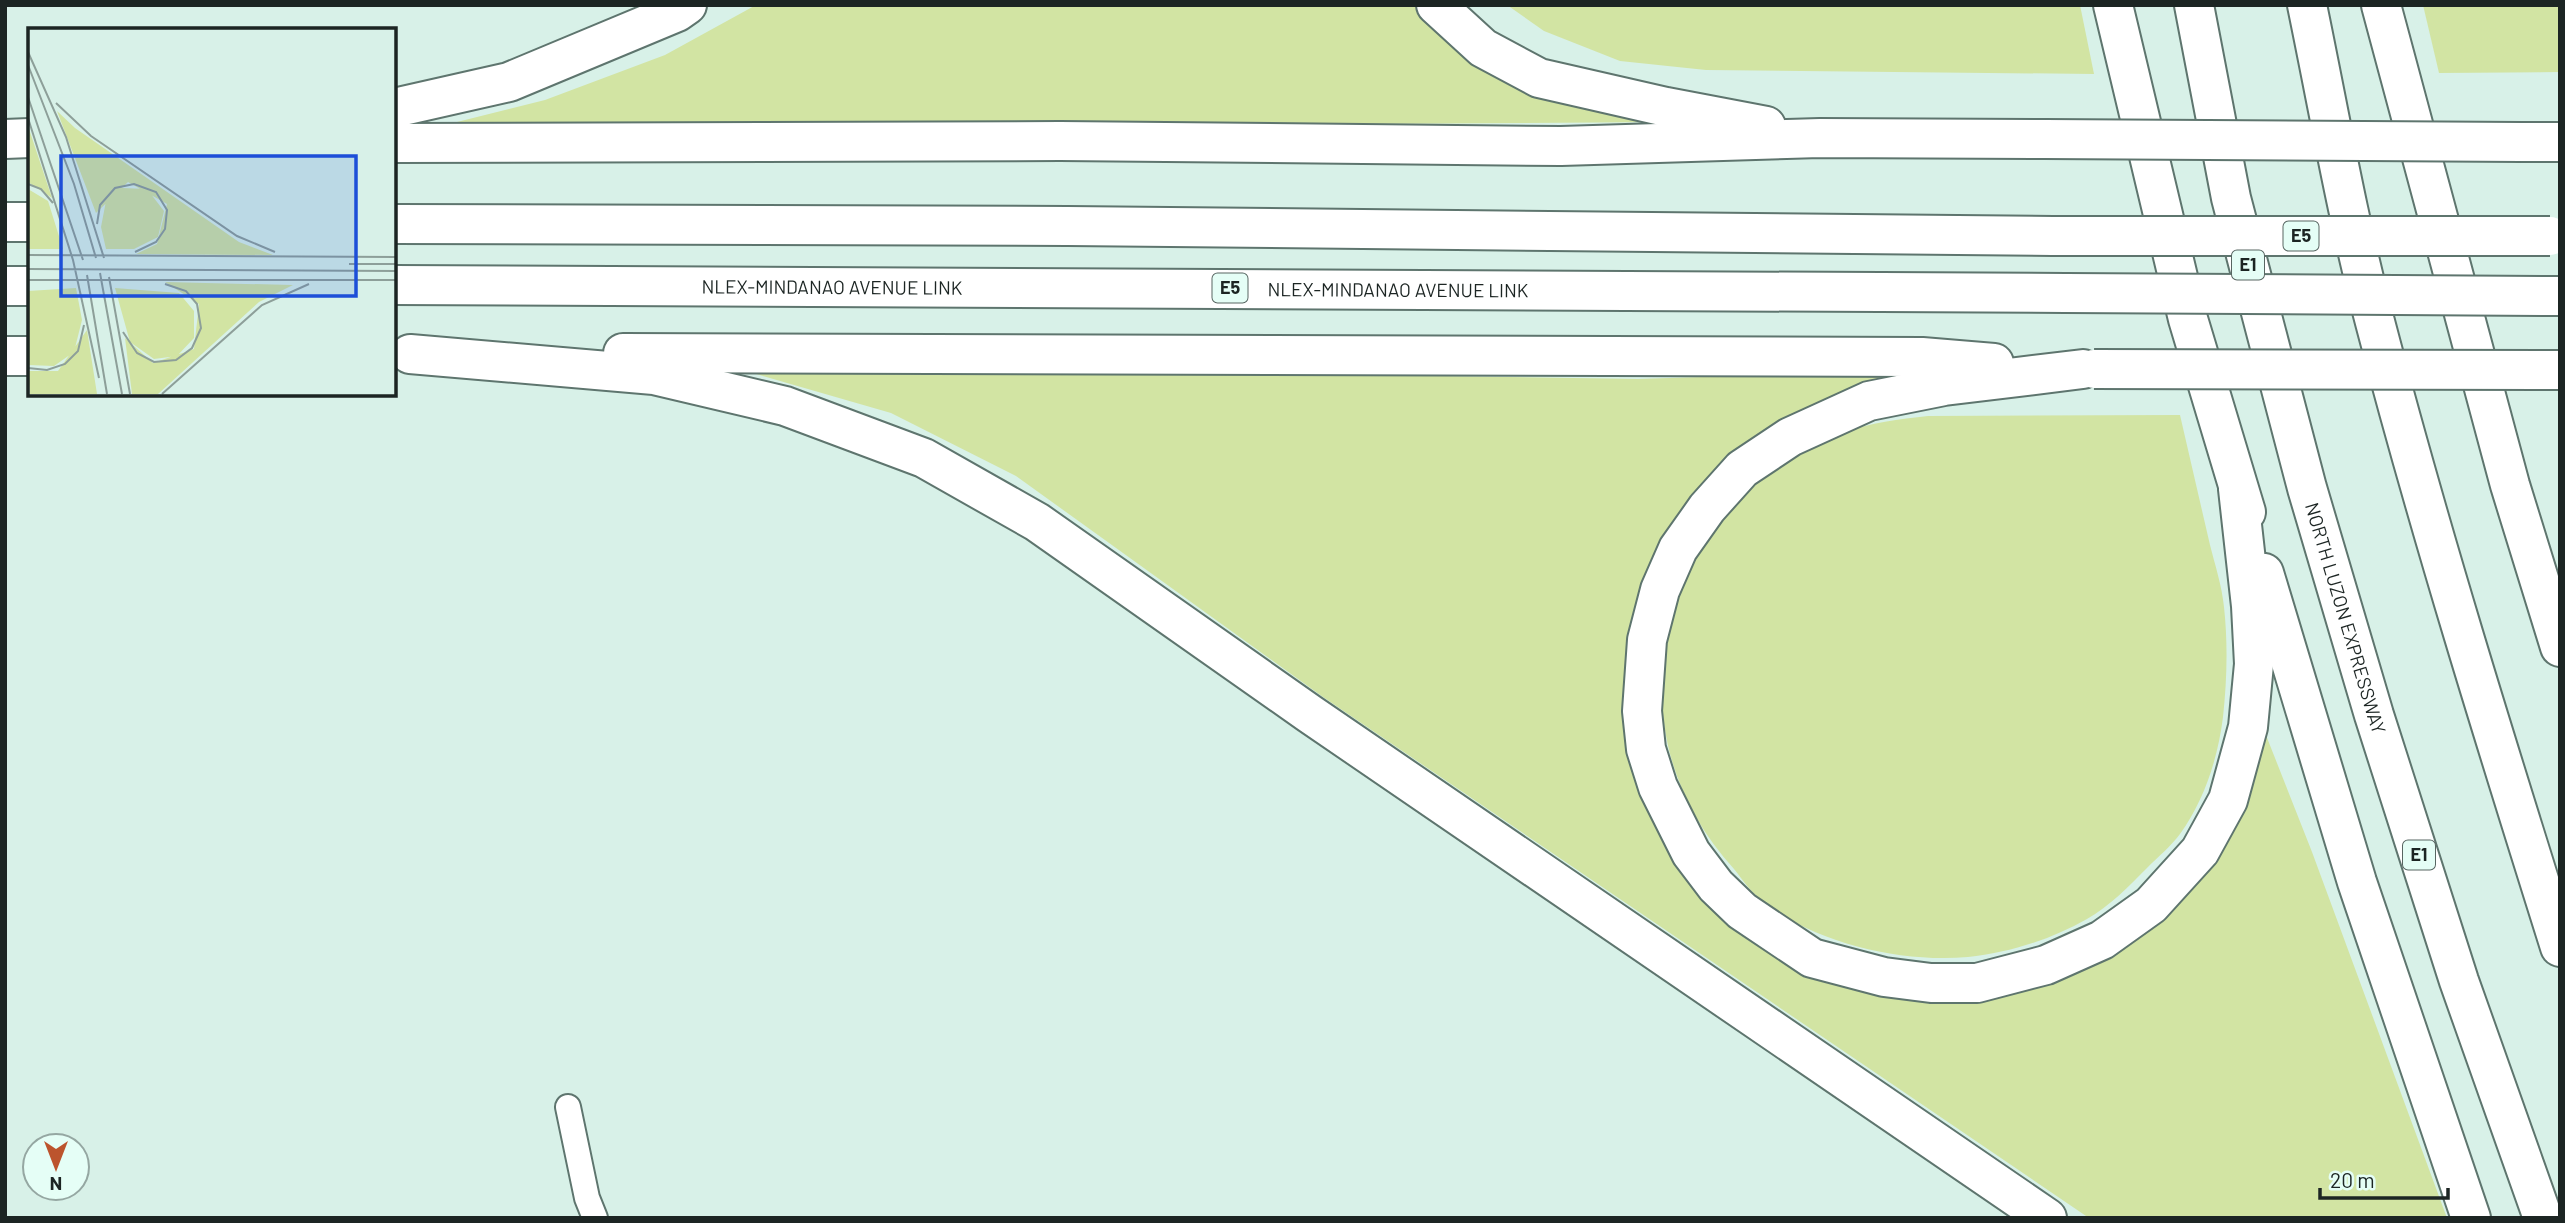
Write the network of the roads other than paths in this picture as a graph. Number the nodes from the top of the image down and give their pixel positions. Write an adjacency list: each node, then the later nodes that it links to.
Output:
1 (687, 5): 7 (highway)
2 (1436, 5): 8 (highway)
3 (2113, 5): 26 (highway)
4 (2194, 5): 33 (highway, NORTH LUZON EXPRESSWAY / E1)
5 (2307, 5): 28 (highway)
6 (2381, 5): 27 (highway)
7 (396, 108)
8 (1820, 138): 11 (highway, bridge); 12 (highway)
9 (28, 140): 10 (highway)
10 (5, 141)
11 (2542, 141)
12 (396, 143)
13 (5, 222): 14 (highway)
14 (28, 222)
15 (396, 224): 16 (highway, E5, bridge)
16 (2555, 236)
17 (396, 285): 20 (highway, NLEX-MINDANAO AVENUE LINK / E5, bridge)
18 (5, 286): 19 (highway)
19 (28, 286)
20 (2560, 296)
21 (402, 354): 24 (highway); 31 (highway)
22 (5, 356): 23 (highway)
23 (28, 356)
24 (2089, 369): 25 (highway, bridge); 26 (highway)
25 (2560, 370)
26 (2238, 489): 32 (highway)
27 (2560, 647)
28 (2560, 947)
29 (568, 1107): 30 (lane)
30 (595, 1218)
31 (2047, 1218)
32 (2471, 1218)
33 (2543, 1218)

